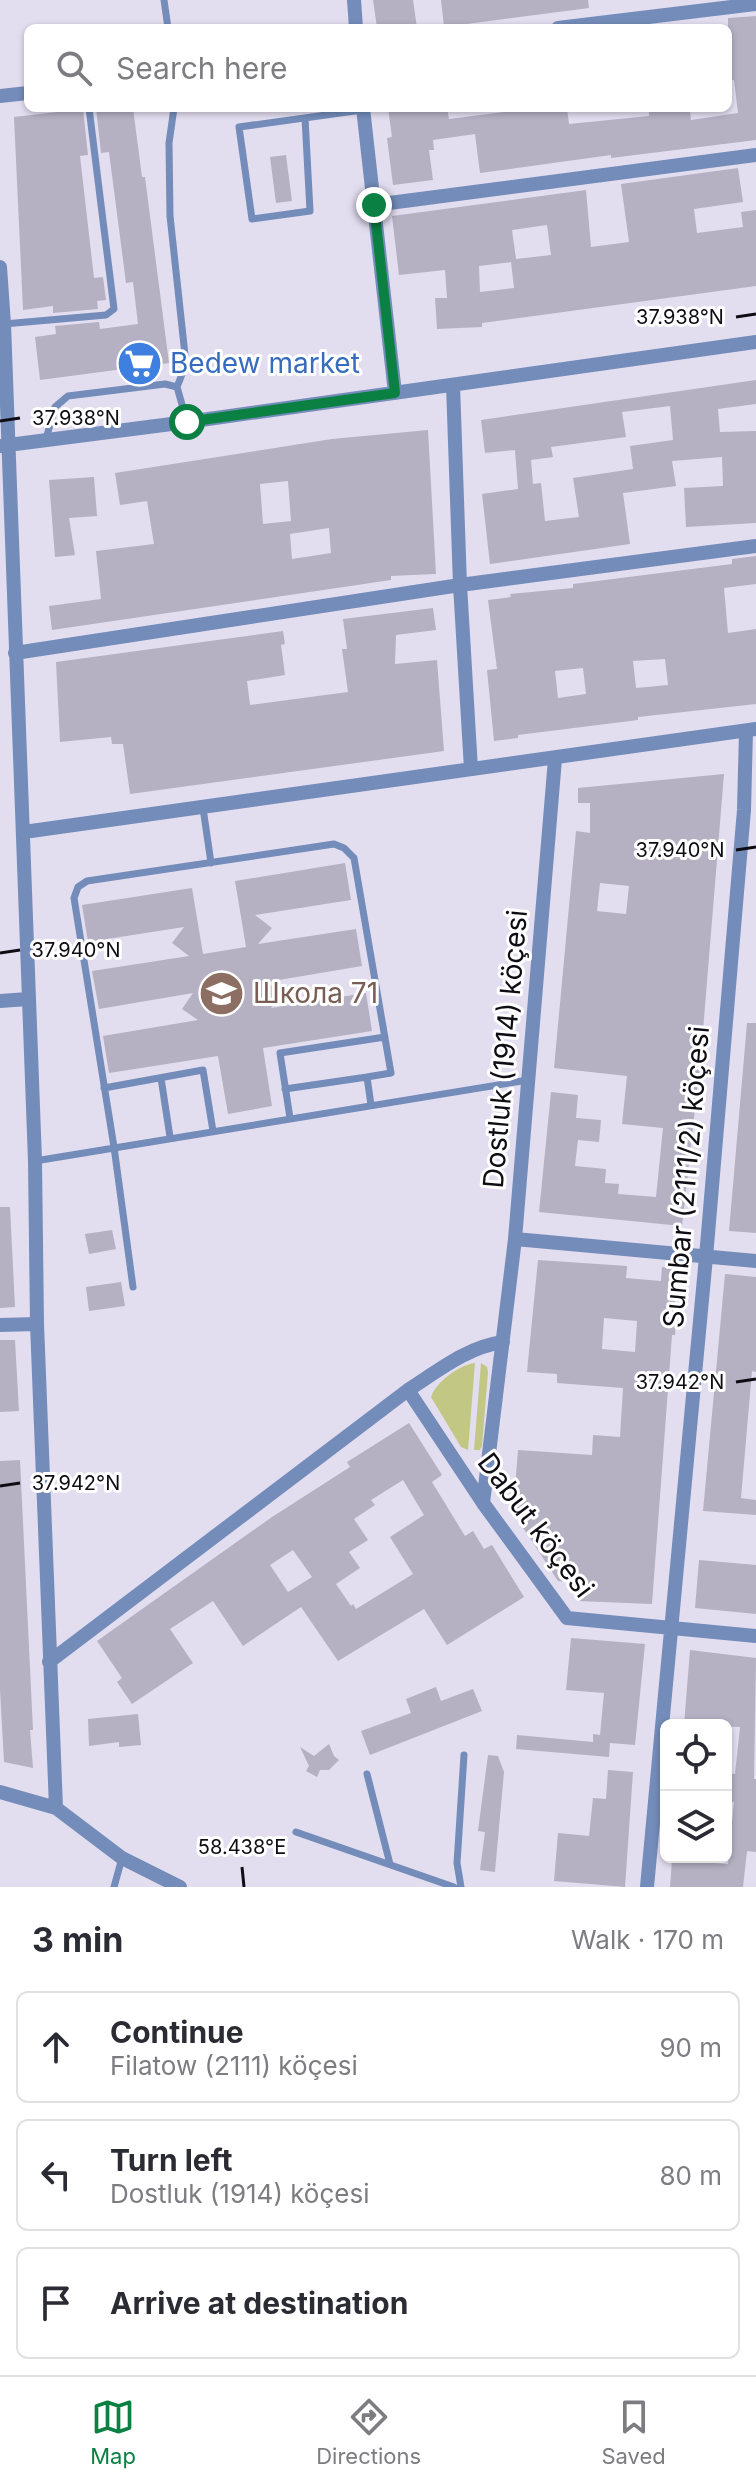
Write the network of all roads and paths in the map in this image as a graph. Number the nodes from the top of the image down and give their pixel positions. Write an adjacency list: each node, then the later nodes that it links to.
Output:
1 (164, 0): 4 (lane)
2 (354, 0): 5 (street)
3 (756, 4): 6 (street)
4 (167, 24)
5 (356, 24)
6 (591, 24)
7 (24, 93): 8 (street)
8 (0, 96)
9 (89, 112): 17 (lane)
10 (173, 112): 20 (lane)
11 (344, 112): 13 (lane)
12 (363, 112): 15 (street)
13 (305, 118): 13 (lane)
14 (756, 155): 15 (street)
15 (374, 205): 21 (street)
16 (0, 267): 17 (street)
17 (4, 324): 24 (street)
18 (756, 342): 19 (street)
19 (453, 385): 21 (street); 26 (street)
20 (177, 387): 22 (lane); 23 (lane)
21 (395, 393): 22 (street)
22 (187, 422): 23 (street)
23 (45, 441): 24 (street)
24 (5, 445): 27 (street)
25 (756, 546): 26 (street)
26 (460, 585): 27 (street); 30 (street)
27 (15, 653): 32 (street)
28 (751, 730): 29 (street); 49 (street, Sumbar (2111/2) köçesi)
29 (555, 759): 30 (street); 39 (street, Dostluk (1914) köçesi)
30 (471, 769): 31 (street)
31 (203, 808): 32 (street); 33 (lane)
32 (24, 832): 34 (street)
33 (211, 863): 36 (lane); 40 (lane)
34 (28, 999): 35 (street); 47 (street)
35 (0, 1001)
36 (385, 1037): 37 (lane); 41 (lane)
37 (367, 1077): 41 (lane); 42 (lane)
38 (161, 1078): 40 (lane); 44 (lane); 45 (lane)
39 (528, 1080): 42 (lane); 48 (street, Dostluk (1914) köçesi)
40 (104, 1088): 46 (lane)
41 (285, 1089): 43 (lane)
42 (371, 1105): 43 (lane)
43 (290, 1118): 44 (lane)
44 (213, 1131): 45 (lane)
45 (170, 1137): 46 (lane)
46 (114, 1147): 47 (lane); 51 (lane)
47 (35, 1161): 52 (street)
48 (515, 1239): 49 (street); 54 (street, Dostluk (1914) köçesi)
49 (706, 1257): 50 (street); 57 (street, Sumbar (2111/2) köçesi)
50 (756, 1261)
51 (133, 1287)
52 (37, 1324): 53 (street); 59 (street)
53 (0, 1325)
54 (503, 1342): 55 (street); 56 (street, Dostluk (1914) köçesi)
55 (408, 1390): 56 (street, Dabut köçesi); 59 (street)
56 (483, 1503): 57 (street, Dabut köçesi)
57 (673, 1628): 58 (street, Dabut köçesi); 71 (street, Sumbar (2111/2) köçesi)
58 (756, 1636)
59 (49, 1662): 63 (street)
60 (464, 1755): 70 (lane)
61 (367, 1774): 66 (lane)
62 (0, 1792): 63 (street)
63 (56, 1808): 65 (street)
64 (296, 1832): 66 (lane)
65 (122, 1858): 67 (lane); 68 (street)
66 (390, 1864): 69 (lane)
67 (114, 1887)
68 (180, 1887)
69 (454, 1887)
70 (461, 1887)
71 (647, 1887)

